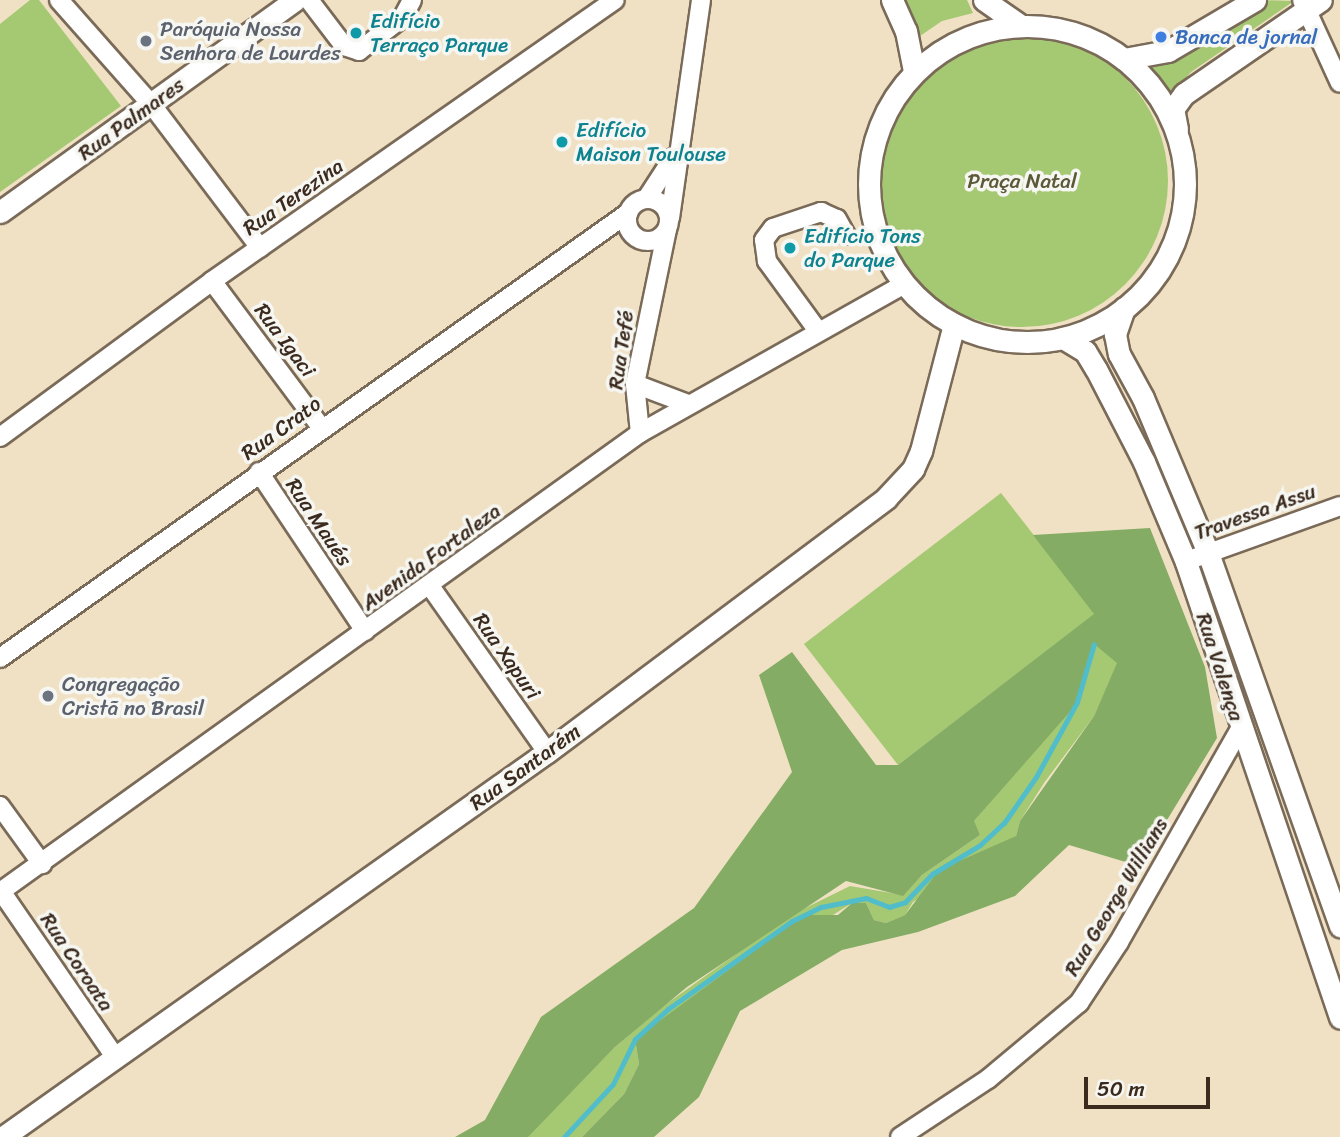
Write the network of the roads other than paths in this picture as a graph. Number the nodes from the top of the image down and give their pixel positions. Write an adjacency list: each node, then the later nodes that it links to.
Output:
1 (59, 0): 15 (street)
2 (295, 0): 15 (street, Rua Palmares)
3 (309, 0): 4 (street)
4 (412, 0)
5 (615, 0): 25 (street, Rua Terezina)
6 (892, 0): 13 (street)
7 (984, 0): 11 (street)
8 (1255, 0): 12 (street)
9 (699, 2): 17 (street, Rua Tefé)
10 (1311, 3): 14 (street); 16 (street)
11 (1020, 25): 12 (street); 13 (street)
12 (1124, 60): 16 (street)
13 (914, 71): 28 (street)
14 (1340, 83)
15 (152, 105): 19 (street, Rua Palmares); 25 (street)
16 (1179, 141): 29 (street)
17 (675, 155): 18 (street, Rua Tefé); 21 (street, Rua Tefé)
18 (647, 198): 20 (street); 21 (street)
19 (0, 212)
20 (628, 213): 23 (street, Rua Crato); 24 (street)
21 (668, 224): 24 (street); 26 (street, Rua Tefé)
22 (846, 235): 31 (street)
23 (591, 239): 24 (street); 35 (street, Rua Crato)
24 (640, 239): 26 (street)
25 (260, 248): 27 (street, Rua Terezina)
26 (656, 274): 33 (street, Rua Tefé)
27 (212, 281): 35 (street, Rua Igaci); 37 (street, Rua Terezina)
28 (904, 284): 30 (street); 31 (street, Avenida Fortaleza)
29 (1124, 309): 32 (street); 40 (street, Rua Valença)
30 (954, 324): 32 (street); 46 (street, Rua Santarém)
31 (818, 331): 34 (street, Avenida Fortaleza)
32 (1063, 338): 41 (street, Rua Valença)
33 (635, 384): 34 (street); 36 (street, Rua Tefé)
34 (688, 404): 36 (street, Avenida Fortaleza)
35 (321, 427): 38 (street, Rua Crato)
36 (640, 433): 42 (street, Avenida Fortaleza)
37 (0, 438)
38 (259, 472): 43 (street, Rua Maués); 44 (street, Rua Crato)
39 (1340, 506): 40 (street, Travessa Assu)
40 (1208, 553): 41 (street, Travessa Assu); 50 (street, Rua Valença)
41 (1186, 562): 45 (street, Rua Valença)
42 (430, 586): 43 (street, Avenida Fortaleza); 46 (street, Rua Xapuri)
43 (365, 631): 48 (street, Avenida Fortaleza)
44 (0, 659)
45 (1240, 729): 52 (street, Rua Valença); 55 (street, Rua George Willians)
46 (547, 752): 53 (street, Rua Santarém)
47 (0, 806): 48 (street)
48 (42, 864): 49 (street, Avenida Fortaleza)
49 (1, 892): 53 (street, Rua Coroata)
50 (1335, 894): 51 (street, Rua Valença)
51 (1340, 926)
52 (1340, 1018)
53 (115, 1058): 54 (street, Rua Santarém)
54 (3, 1137)
55 (900, 1137)

